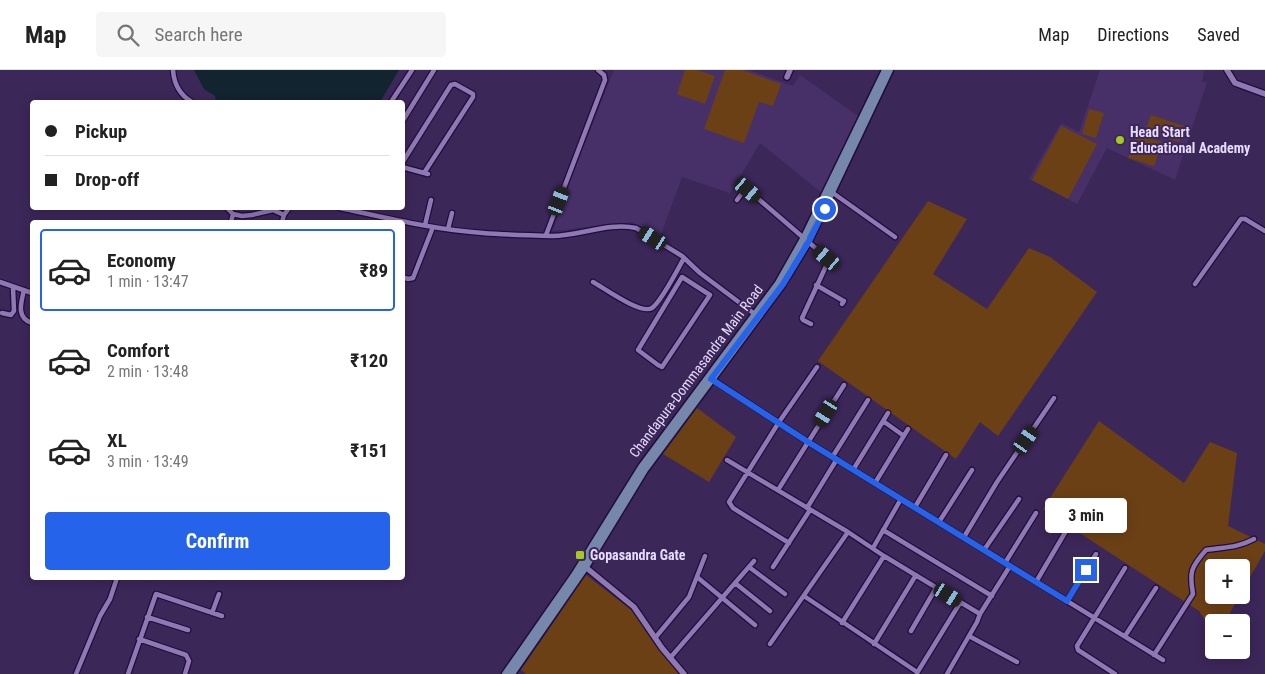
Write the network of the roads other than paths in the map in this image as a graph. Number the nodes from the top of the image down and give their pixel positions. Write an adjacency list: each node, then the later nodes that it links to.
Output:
1 (173, 70): 11 (street)
2 (412, 70): 12 (street)
3 (434, 70): 13 (street)
4 (598, 70): 33 (street)
5 (790, 70): 9 (street)
6 (885, 70): 35 (main road, Chandapura-Dommasandra Main Road)
7 (890, 70): 16 (main road, Chandapura-Dommasandra Main Road)
8 (1227, 70): 10 (street)
9 (787, 77)
10 (1265, 94)
11 (189, 100)
12 (392, 100)
13 (405, 117)
14 (405, 160): 15 (street)
15 (405, 166)
16 (832, 193): 34 (street); 35 (main road, Chandapura-Dommasandra Main Road)
17 (432, 200): 29 (street)
18 (737, 200): 35 (street)
19 (229, 210): 23 (street)
20 (288, 210): 24 (street)
21 (358, 210): 27 (street)
22 (452, 213): 31 (street)
23 (233, 214): 24 (street); 25 (street)
24 (284, 215): 26 (street)
25 (232, 220)
26 (283, 220)
27 (403, 220)
28 (405, 221): 29 (street)
29 (425, 225): 30 (street)
30 (433, 227): 31 (street); 38 (street)
31 (448, 229): 33 (street)
32 (1265, 231): 41 (street)
33 (546, 235): 36 (street)
34 (895, 237)
35 (807, 239): 42 (street); 49 (main road, Chandapura-Dommasandra Main Road)
36 (684, 258): 37 (street); 40 (street)
37 (704, 276): 43 (street); 49 (street)
38 (405, 278)
39 (0, 282): 44 (street)
40 (594, 282)
41 (1195, 284)
42 (816, 285): 47 (street); 51 (street)
43 (698, 286): 43 (street)
44 (13, 287): 45 (street); 48 (street)
45 (24, 290): 46 (street); 50 (street)
46 (30, 292)
47 (842, 304)
48 (2, 313)
49 (756, 315): 53 (main road, Chandapura-Dommasandra Main Road)
50 (30, 322)
51 (811, 324)
52 (817, 367): 59 (street)
53 (709, 378): 59 (street); 90 (main road, Chandapura-Dommasandra Main Road)
54 (844, 385): 62 (street)
55 (1054, 398): 80 (street)
56 (868, 400): 64 (street)
57 (888, 413): 58 (street)
58 (883, 421): 61 (street); 66 (street)
59 (779, 422): 62 (street); 68 (street)
60 (908, 429): 61 (street)
61 (904, 436): 69 (street)
62 (808, 442): 64 (street); 70 (street)
63 (946, 455): 73 (street)
64 (835, 458): 66 (street); 74 (street)
65 (727, 460): 68 (street)
66 (853, 470): 69 (street)
67 (972, 470): 76 (street)
68 (747, 472): 70 (street); 82 (street)
69 (875, 483): 71 (street)
70 (778, 490): 74 (street)
71 (901, 499): 73 (street); 77 (street)
72 (1019, 499): 84 (street)
73 (915, 507): 76 (street)
74 (808, 509): 79 (street); 82 (street)
75 (1036, 513): 89 (street)
76 (939, 522): 80 (street)
77 (883, 530): 83 (street); 105 (street)
78 (1066, 531): 98 (street)
79 (848, 532): 83 (street); 104 (street)
80 (964, 537): 84 (street)
81 (1254, 539): 125 (street)
82 (789, 542): 93 (street)
83 (873, 548): 87 (street)
84 (984, 550): 89 (street)
85 (1096, 554): 107 (street)
86 (705, 556): 96 (street)
87 (884, 556): 95 (street); 115 (street)
88 (754, 561): 92 (street)
89 (1005, 563): 91 (street)
90 (583, 566): 121 (street); 133 (main road, Chandapura-Dommasandra Main Road); 134 (main road, Chandapura-Dommasandra Main Road)
91 (1010, 566): 98 (street); 105 (street)
92 (749, 567): 99 (street); 103 (street)
93 (773, 568)
94 (1125, 568): 114 (street)
95 (916, 575): 100 (street); 124 (street)
96 (697, 577): 106 (street); 121 (street)
97 (116, 580): 130 (street)
98 (1036, 582): 107 (street)
99 (735, 583): 106 (street); 109 (street)
100 (936, 588): 108 (street); 118 (street)
101 (1156, 588): 120 (street)
102 (219, 594): 110 (street)
103 (785, 594)
104 (804, 596): 115 (street); 123 (street)
105 (992, 596): 111 (street)
106 (722, 598): 116 (street); 126 (street)
107 (1067, 601): 114 (street)
108 (960, 603): 111 (street); 129 (street)
109 (770, 611)
110 (212, 612): 112 (street); 113 (street)
111 (980, 614): 119 (street)
112 (222, 616)
113 (147, 617): 117 (street); 122 (street)
114 (1094, 617): 120 (street); 137 (street)
115 (842, 623): 124 (street)
116 (755, 625)
117 (188, 630)
118 (911, 631)
119 (969, 636): 128 (street); 136 (street)
120 (1125, 636): 125 (street)
121 (655, 638): 126 (street)
122 (139, 639): 131 (street); 132 (street)
123 (770, 644)
124 (874, 644): 129 (street)
125 (1154, 655): 127 (street)
126 (670, 658): 135 (street)
127 (1163, 660)
128 (1017, 662)
129 (917, 673)
130 (76, 674)
131 (128, 674)
132 (185, 674)
133 (505, 674)
134 (512, 674)
135 (684, 674)
136 (947, 674)
137 (1115, 674)

